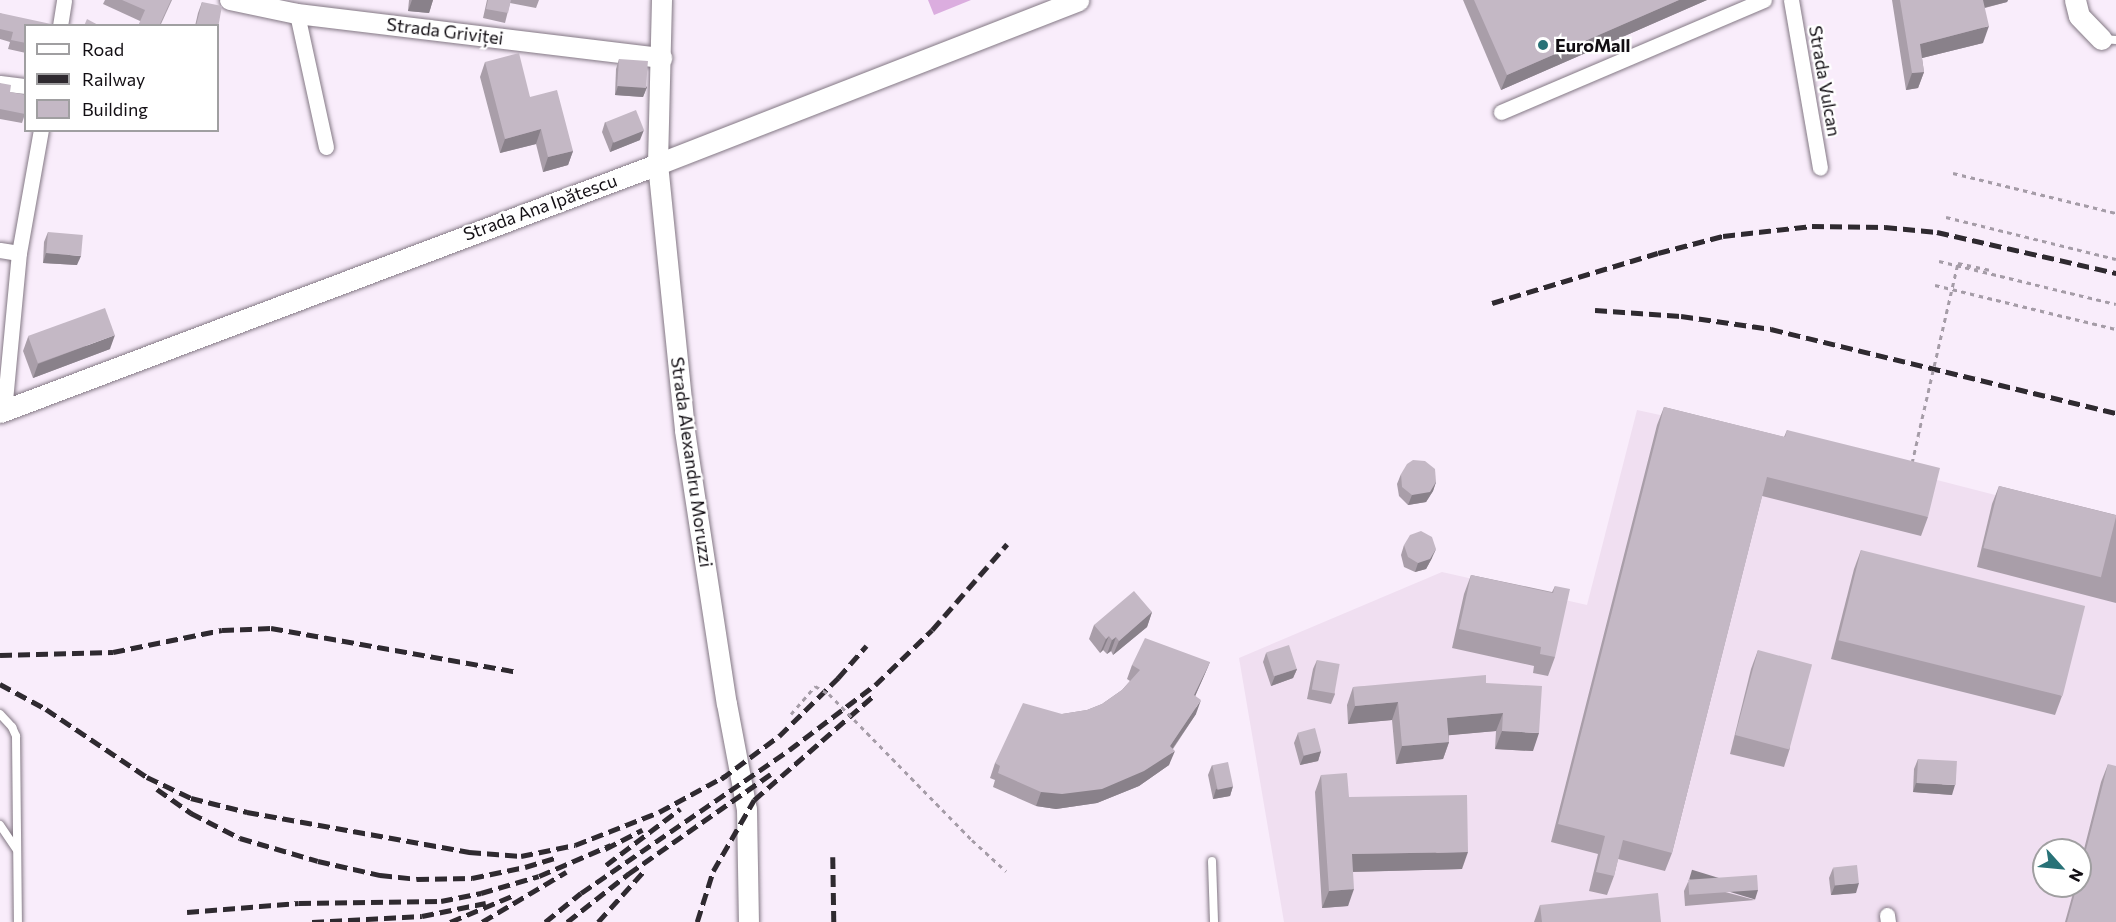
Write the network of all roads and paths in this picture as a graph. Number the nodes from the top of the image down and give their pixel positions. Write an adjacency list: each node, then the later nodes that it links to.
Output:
1 (64, 0): 9 (street)
2 (230, 0): 8 (street, Strada Griviței)
3 (662, 0): 11 (street, Strada Alexandru Moruzzi)
4 (1078, 0): 17 (main road, Strada Ana Ipătescu)
5 (1764, 0): 14 (street)
6 (1791, 0): 18 (street, Strada Vulcan)
7 (2075, 0): 10 (main road)
8 (306, 10): 11 (street, Strada Griviței); 16 (street)
9 (60, 24)
10 (2108, 40)
11 (662, 58): 17 (street, Strada Alexandru Moruzzi)
12 (0, 83): 13 (street)
13 (24, 86)
14 (1501, 112)
15 (41, 132): 23 (street)
16 (326, 147)
17 (658, 164): 30 (main road, Strada Ana Ipătescu); 39 (street, Strada Alexandru Moruzzi)
18 (1820, 168)
19 (1953, 173): 20 (path)
20 (2116, 213)
21 (1946, 217): 24 (path)
22 (0, 250): 23 (street)
23 (19, 253): 30 (street)
24 (2116, 259)
25 (1939, 261): 28 (path)
26 (1990, 270): 31 (path, bridge)
27 (1935, 285): 29 (path)
28 (2116, 304)
29 (2116, 329)
30 (2, 412)
31 (1911, 468)
32 (0, 714): 35 (lane)
33 (791, 714): 37 (path, bridge)
34 (0, 825): 35 (lane)
35 (18, 851): 38 (lane)
36 (1212, 861): 40 (lane)
37 (1006, 871)
38 (18, 922)
39 (749, 922)
40 (1214, 922)

